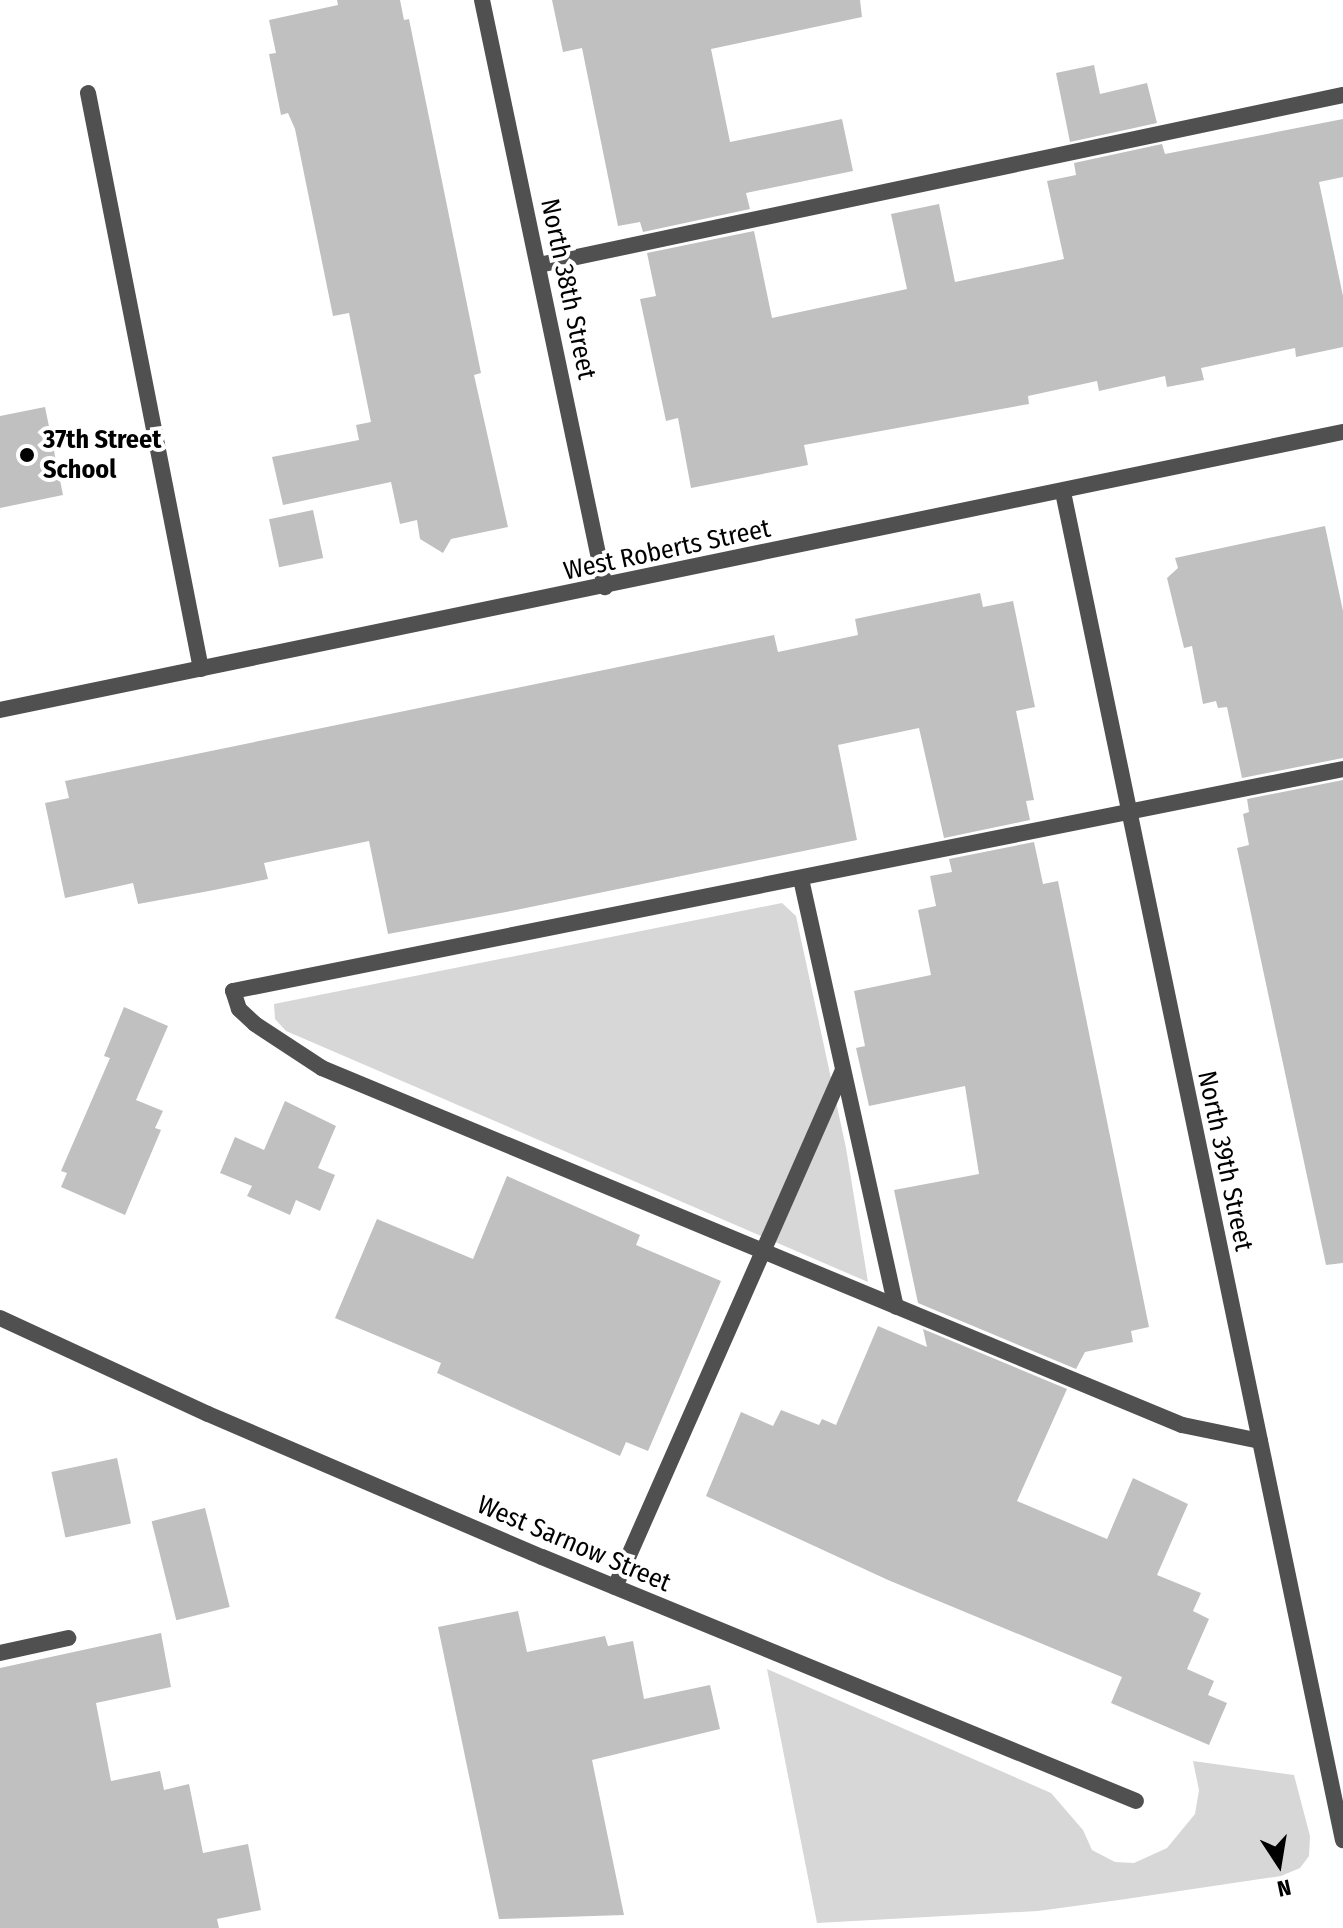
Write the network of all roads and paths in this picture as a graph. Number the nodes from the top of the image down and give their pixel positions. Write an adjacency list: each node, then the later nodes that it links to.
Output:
1 (482, 0): 4 (street, North 38th Street)
2 (88, 93): 8 (street)
3 (1343, 95): 4 (street)
4 (539, 265): 7 (street, North 38th Street)
5 (1343, 432): 6 (street, West Roberts Street)
6 (1063, 492): 7 (street, West Roberts Street); 11 (street, North 39th Street)
7 (605, 587): 8 (street, West Roberts Street)
8 (201, 669): 9 (street, West Roberts Street)
9 (0, 710)
10 (1343, 769): 11 (street)
11 (1127, 814): 12 (street); 17 (street, North 39th Street)
12 (801, 879): 13 (street); 14 (street)
13 (843, 1070): 14 (street); 15 (street)
14 (763, 1251): 15 (street); 18 (street)
15 (896, 1307): 17 (street)
16 (0, 1318): 18 (street, West Sarnow Street)
17 (1260, 1441): 22 (street, North 39th Street)
18 (615, 1587): 21 (street, West Sarnow Street)
19 (68, 1638): 20 (street)
20 (0, 1653)
21 (1136, 1801)
22 (1343, 1840)

